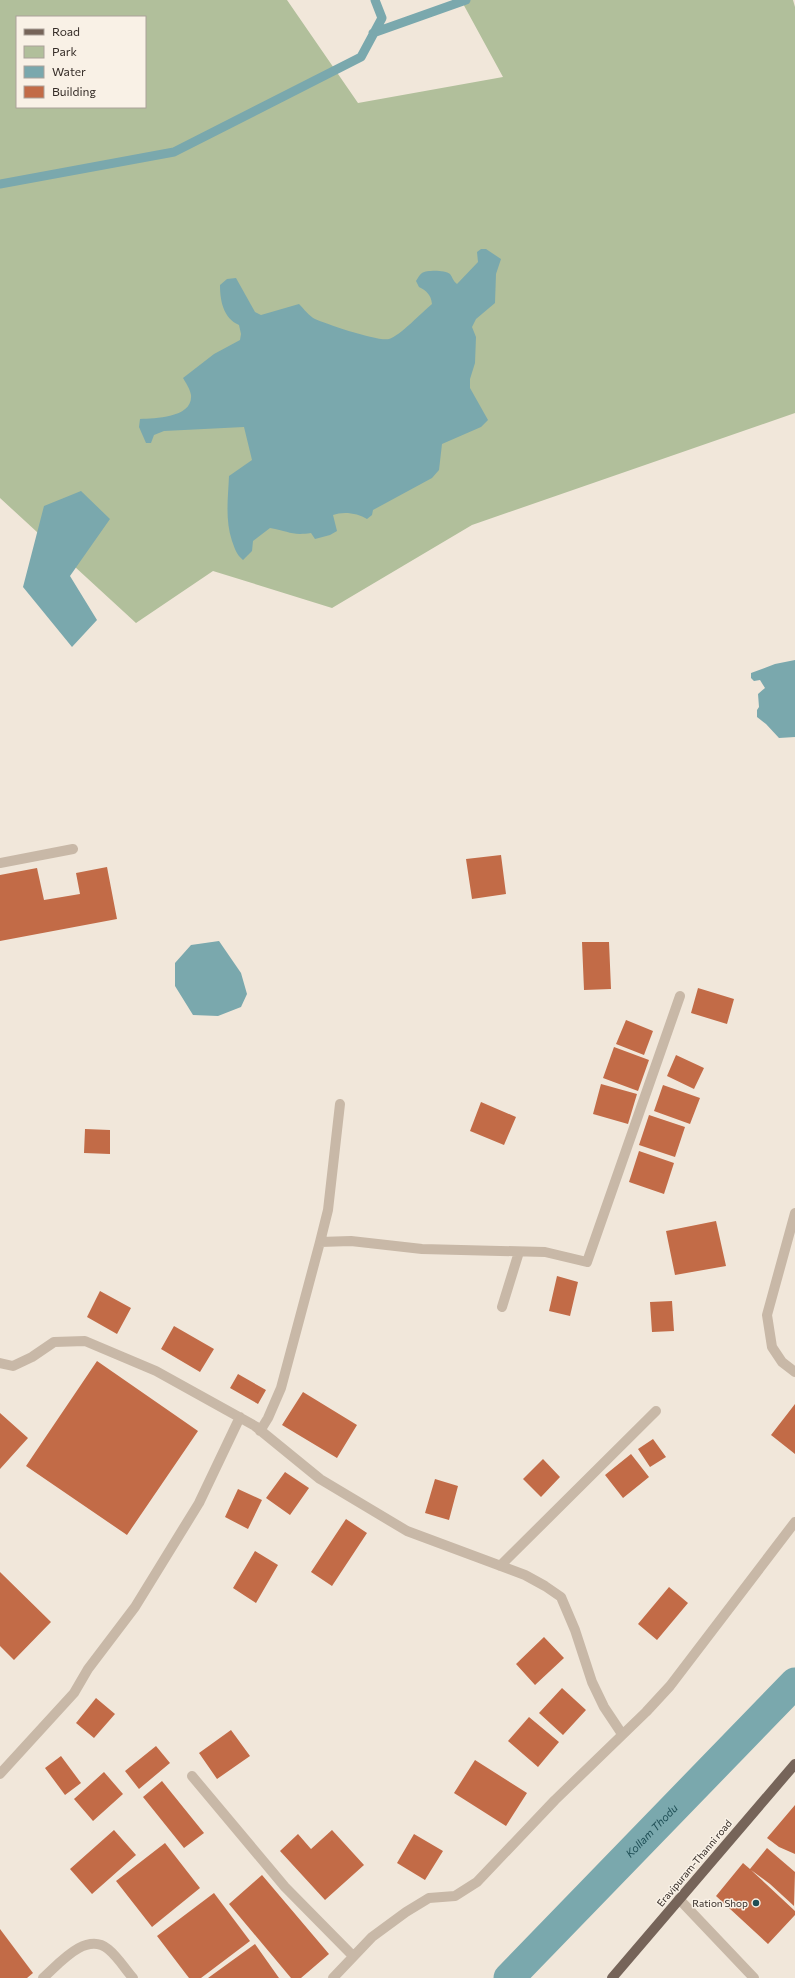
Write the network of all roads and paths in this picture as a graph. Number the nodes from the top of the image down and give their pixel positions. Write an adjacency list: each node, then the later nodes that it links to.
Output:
1 (73, 849): 2 (street)
2 (0, 863)
3 (680, 996): 7 (street)
4 (340, 1104): 6 (street)
5 (795, 1214): 10 (street)
6 (320, 1242): 7 (street); 13 (street)
7 (519, 1252): 8 (street)
8 (502, 1307)
9 (0, 1363): 12 (street)
10 (795, 1372)
11 (656, 1411): 15 (street)
12 (240, 1417): 13 (street); 18 (street)
13 (260, 1431): 15 (street)
14 (795, 1522): 16 (street)
15 (500, 1566): 16 (street)
16 (622, 1734): 21 (street)
17 (795, 1764): 20 (main road, Eravipuram-Thanni road)
18 (0, 1774)
19 (192, 1776): 21 (street)
20 (679, 1899): 25 (main road, Eravipuram-Thanni road); 26 (street)
21 (353, 1956): 24 (street)
22 (43, 1978): 23 (street)
23 (133, 1978)
24 (333, 1978)
25 (612, 1978)
26 (754, 1978)

